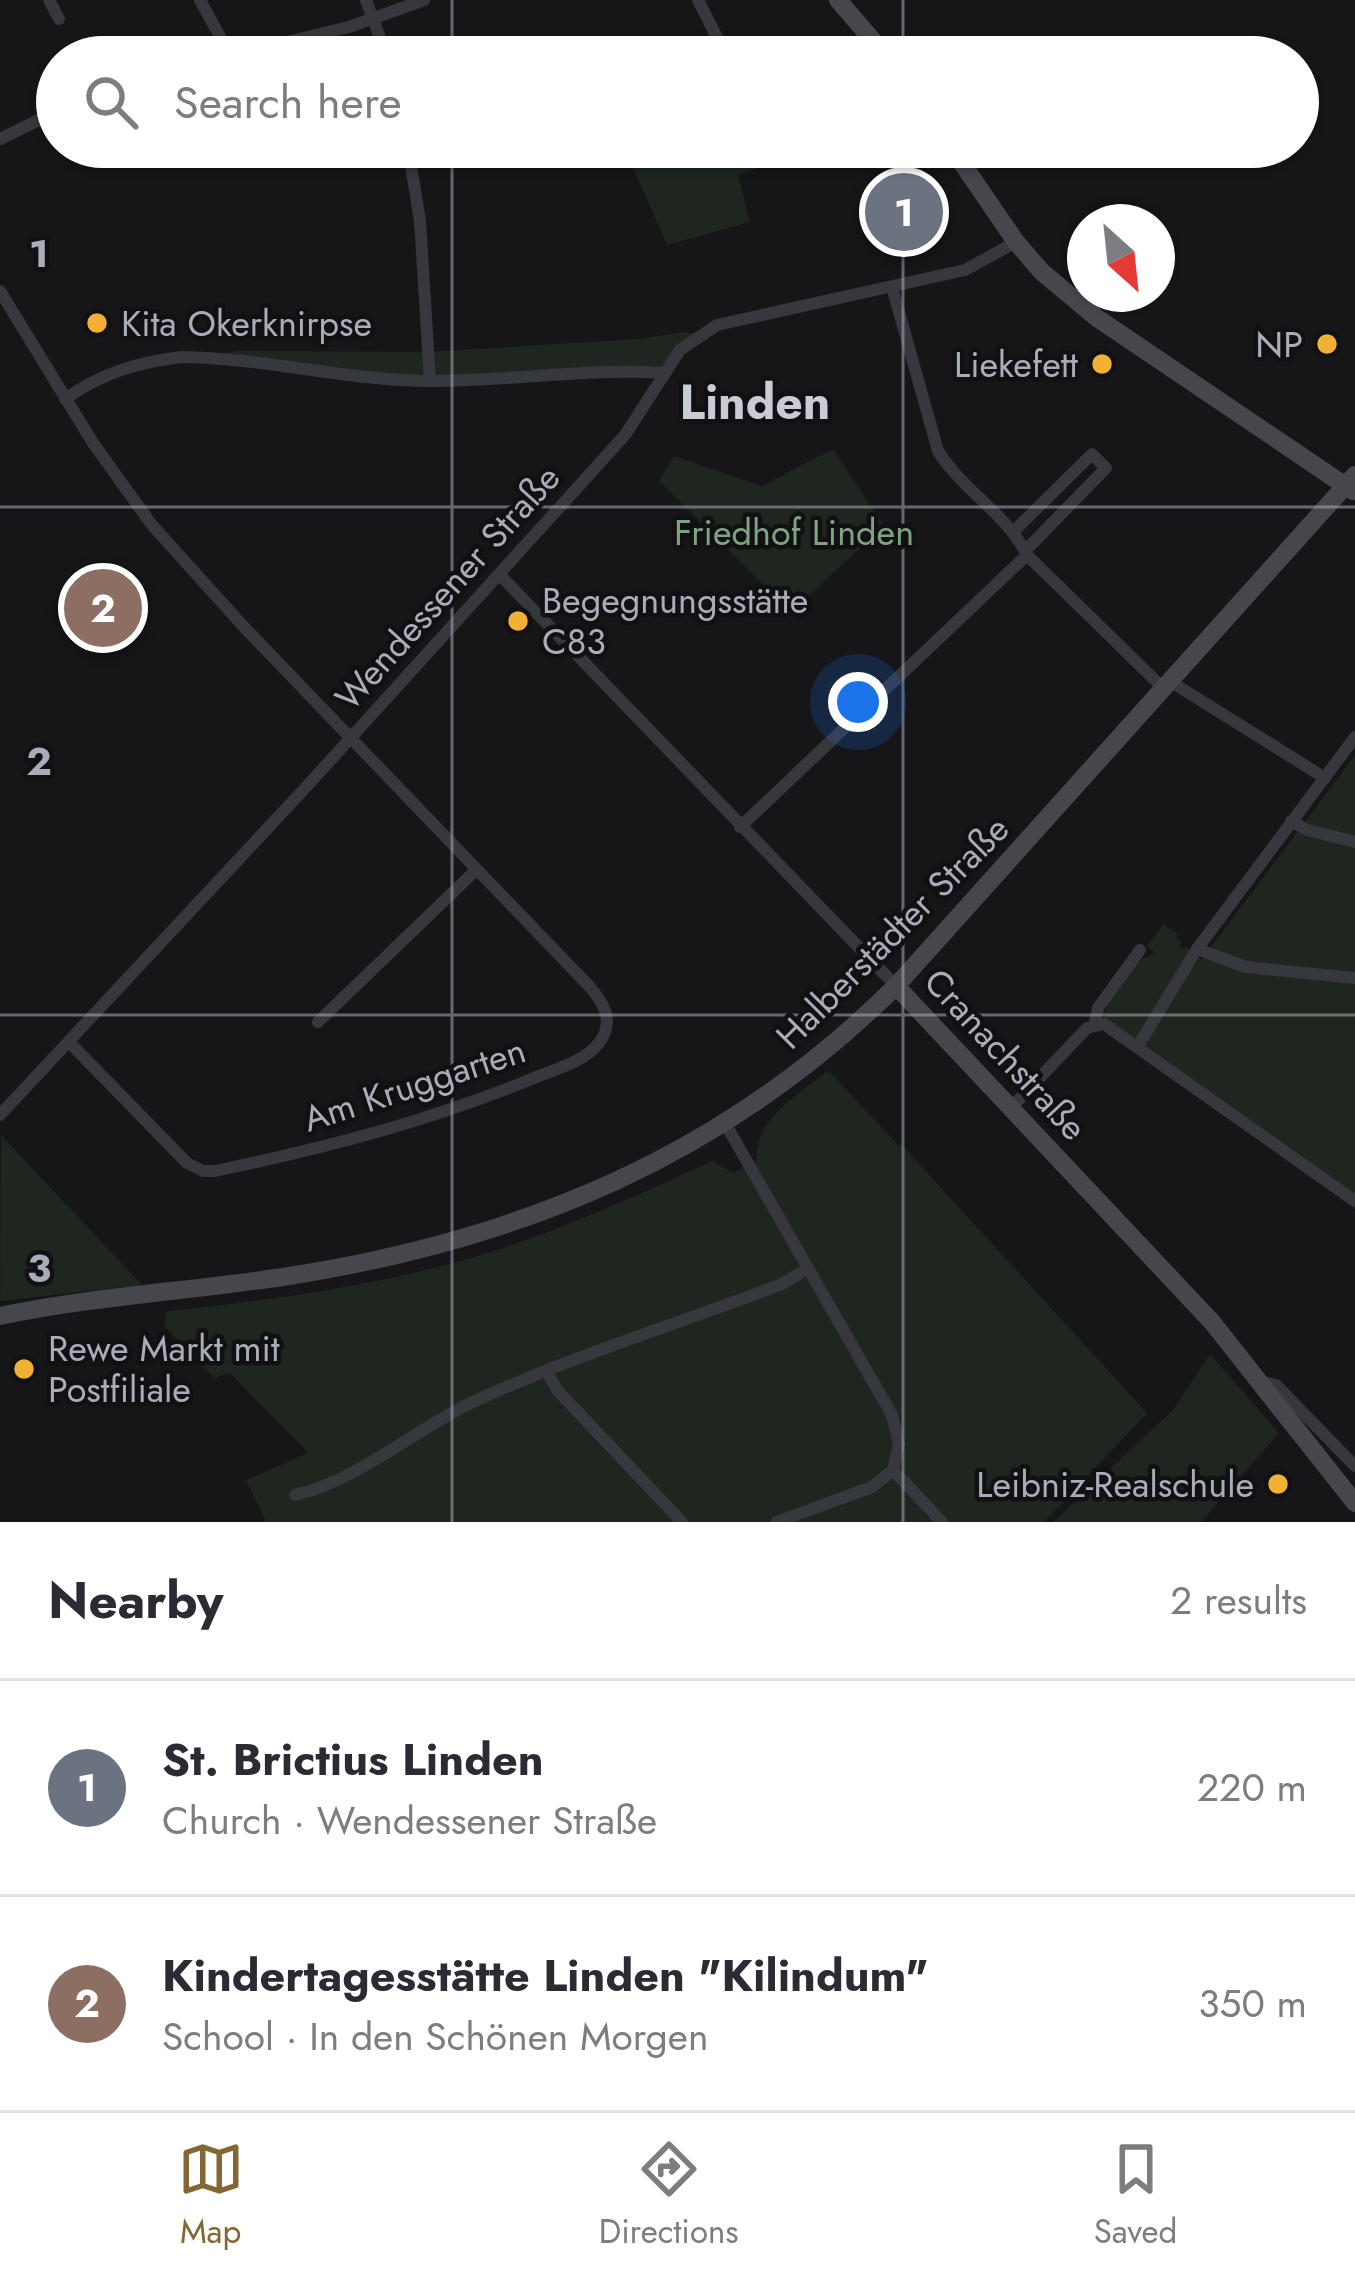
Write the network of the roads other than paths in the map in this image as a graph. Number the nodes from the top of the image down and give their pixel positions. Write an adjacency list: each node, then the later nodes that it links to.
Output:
1 (49, 0): 7 (street)
2 (200, 0): 9 (street)
3 (366, 0): 8 (street)
4 (424, 0): 8 (street)
5 (698, 0): 12 (street)
6 (838, 0): 13 (main road)
7 (59, 19)
8 (376, 19): 10 (street); 11 (street)
9 (217, 36)
10 (308, 36)
11 (381, 36)
12 (716, 36)
13 (870, 36)
14 (36, 121): 15 (street)
15 (0, 139)
16 (411, 168): 22 (street)
17 (965, 168): 18 (main road)
18 (1016, 242): 19 (street, Wendessener Straße); 24 (main road)
19 (892, 287): 21 (street, Wendessener Straße); 25 (street)
20 (0, 291): 23 (street, Am Kruggarten)
21 (663, 373): 22 (street); 27 (street, Wendessener Straße)
22 (430, 381): 23 (street)
23 (65, 398): 29 (street, Am Kruggarten)
24 (1352, 484): 28 (main road, Halberstädter Straße)
25 (1013, 532): 26 (street); 26 (street)
26 (1027, 552): 28 (street); 33 (street)
27 (500, 575): 29 (street, Wendessener Straße); 33 (street, Cranachstraße)
28 (1165, 683): 31 (street); 39 (main road, Halberstädter Straße)
29 (351, 737): 35 (street, Am Kruggarten); 42 (street, Wendessener Straße)
30 (1355, 737): 31 (street)
31 (1324, 778): 32 (street)
32 (1291, 821): 34 (street); 36 (street)
33 (740, 826): 39 (street, Cranachstraße)
34 (1355, 842)
35 (476, 870): 40 (street); 42 (street, Am Kruggarten)
36 (1197, 949): 38 (street); 43 (street)
37 (1140, 950): 41 (street)
38 (1355, 978)
39 (896, 986): 44 (main road, Cranachstraße); 46 (main road, Halberstädter Straße)
40 (318, 1022)
41 (1095, 1023): 43 (street); 44 (street)
42 (69, 1042): 45 (street, Wendessener Straße)
43 (1138, 1046): 47 (street)
44 (1010, 1109): 51 (main road, Cranachstraße)
45 (0, 1115)
46 (724, 1123): 48 (street); 49 (main road, Halberstädter Straße)
47 (1355, 1202)
48 (807, 1269): 50 (street); 53 (street)
49 (0, 1316)
50 (546, 1371): 54 (street); 56 (street)
51 (1255, 1380): 52 (street, Cranachstraße); 55 (main road, Cranachstraße)
52 (1355, 1466)
53 (893, 1470): 57 (street); 58 (street)
54 (296, 1495)
55 (1355, 1503)
56 (682, 1522)
57 (777, 1522)
58 (942, 1522)

